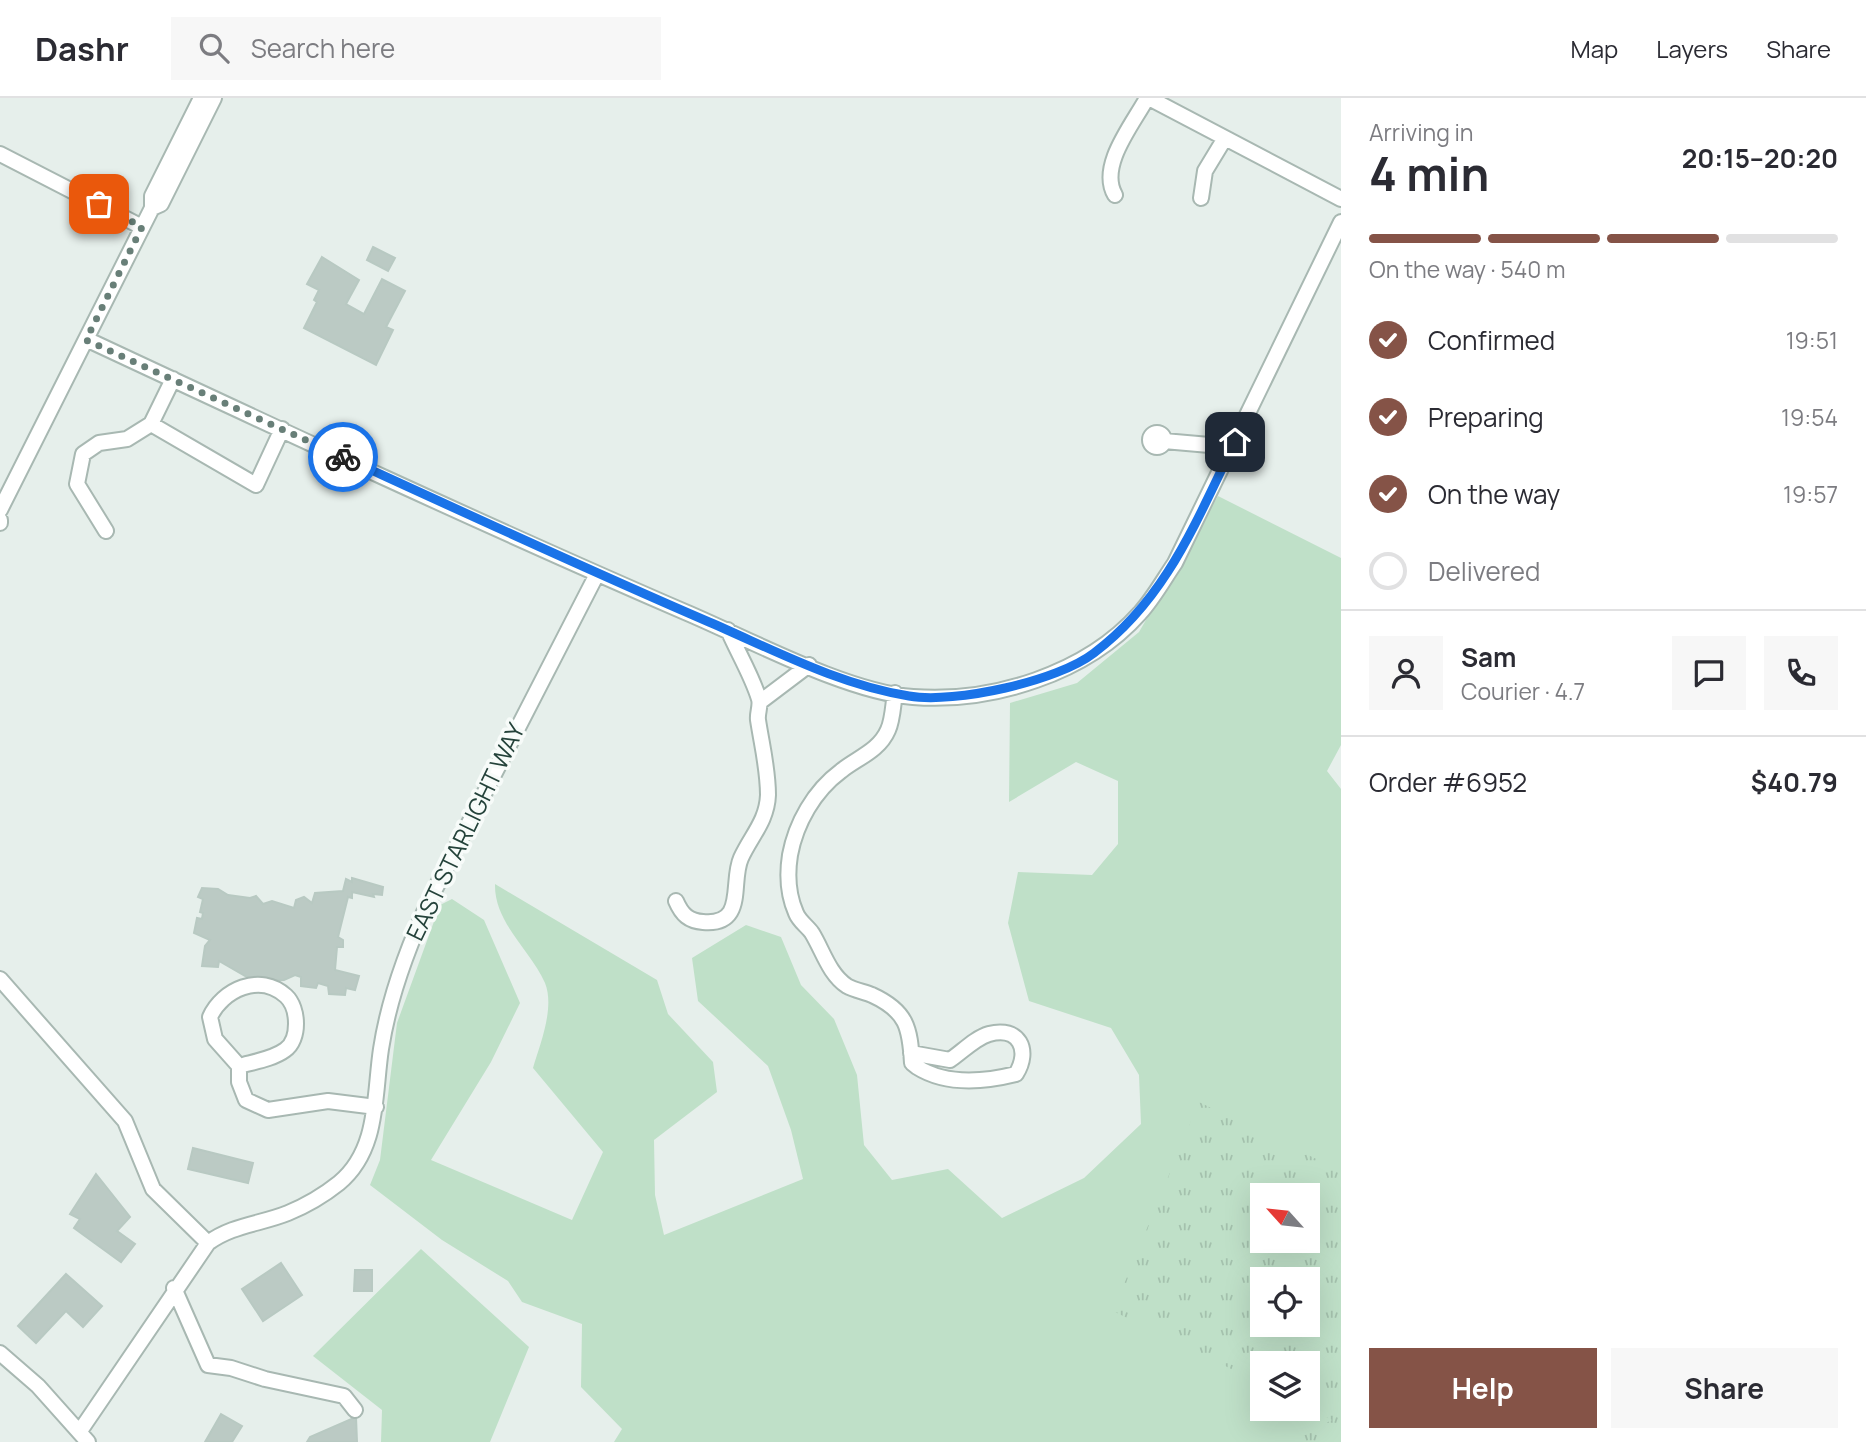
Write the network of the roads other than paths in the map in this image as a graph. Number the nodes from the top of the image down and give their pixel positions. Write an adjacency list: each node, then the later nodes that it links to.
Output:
1 (201, 98): 9 (street)
2 (214, 98): 9 (street)
3 (1148, 98): 4 (street); 6 (street)
4 (1225, 138): 7 (street); 8 (street)
5 (0, 154): 11 (street)
6 (1115, 195)
7 (1201, 198)
8 (1341, 198)
9 (152, 208): 11 (street)
10 (1341, 222): 17 (street)
11 (142, 227): 12 (street)
12 (86, 340): 13 (street); 18 (street)
13 (173, 379): 14 (street); 15 (street)
14 (151, 424): 15 (street); 19 (street)
15 (282, 429): 20 (street)
16 (1164, 441): 17 (street)
17 (1232, 447): 23 (street)
18 (0, 510)
19 (106, 531)
20 (597, 574): 21 (street); 29 (street, EAST STARLIGHT WAY)
21 (728, 630): 22 (street); 24 (street)
22 (809, 665): 23 (street); 24 (street)
23 (895, 693): 27 (street)
24 (760, 702): 25 (street)
25 (676, 901)
26 (0, 979): 30 (street)
27 (911, 1053): 27 (street)
28 (239, 1066): 28 (street); 29 (street)
29 (376, 1107): 30 (street, EAST STARLIGHT WAY)
30 (208, 1243): 31 (street, EAST STARLIGHT WAY)
31 (174, 1288): 33 (street); 34 (street, EAST STARLIGHT WAY)
32 (0, 1353): 34 (street)
33 (355, 1410)
34 (84, 1436)

